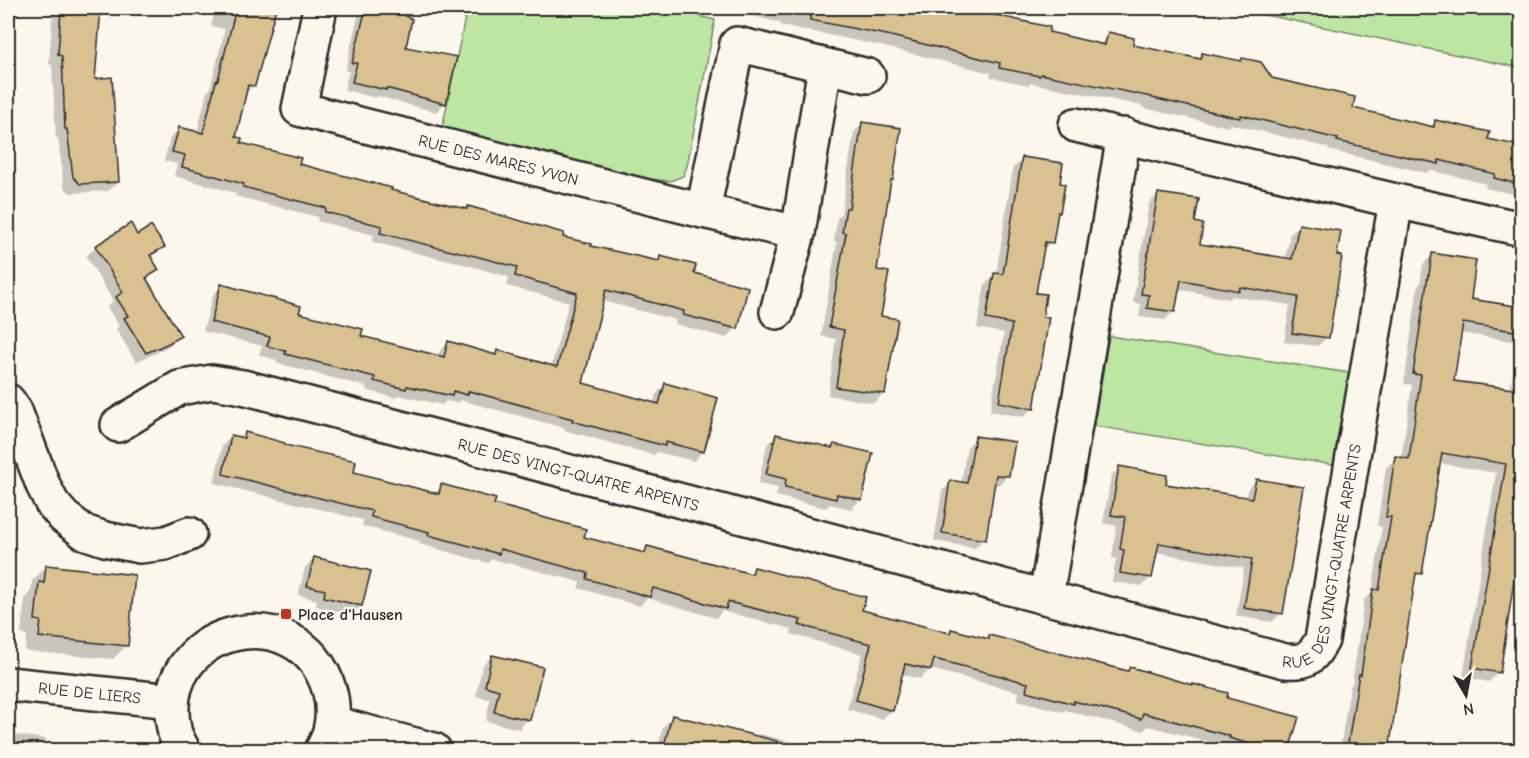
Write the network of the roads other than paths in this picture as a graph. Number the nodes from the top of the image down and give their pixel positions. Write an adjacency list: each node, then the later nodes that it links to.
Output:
1 (320, 8): 7 (street, RUE DES MARES YVON)
2 (825, 66): 3 (street); 7 (street); 9 (street)
3 (868, 76)
4 (1076, 125): 5 (street)
5 (1124, 135): 6 (street); 14 (street)
6 (1396, 201): 8 (street); 14 (street, RUE DES VINGT-QUATRE ARPENTS)
7 (703, 211): 9 (street, RUE DES MARES YVON)
8 (1521, 229)
9 (798, 233): 10 (street)
10 (777, 312)
11 (8, 401): 13 (street)
12 (118, 425): 14 (street, RUE DES VINGT-QUATRE ARPENTS)
13 (189, 534)
14 (1046, 597)
15 (8, 684): 16 (street, RUE DE LIERS)
16 (172, 701): 17 (street); 18 (street)
17 (327, 737): 19 (street)
18 (183, 750)
19 (434, 750)

